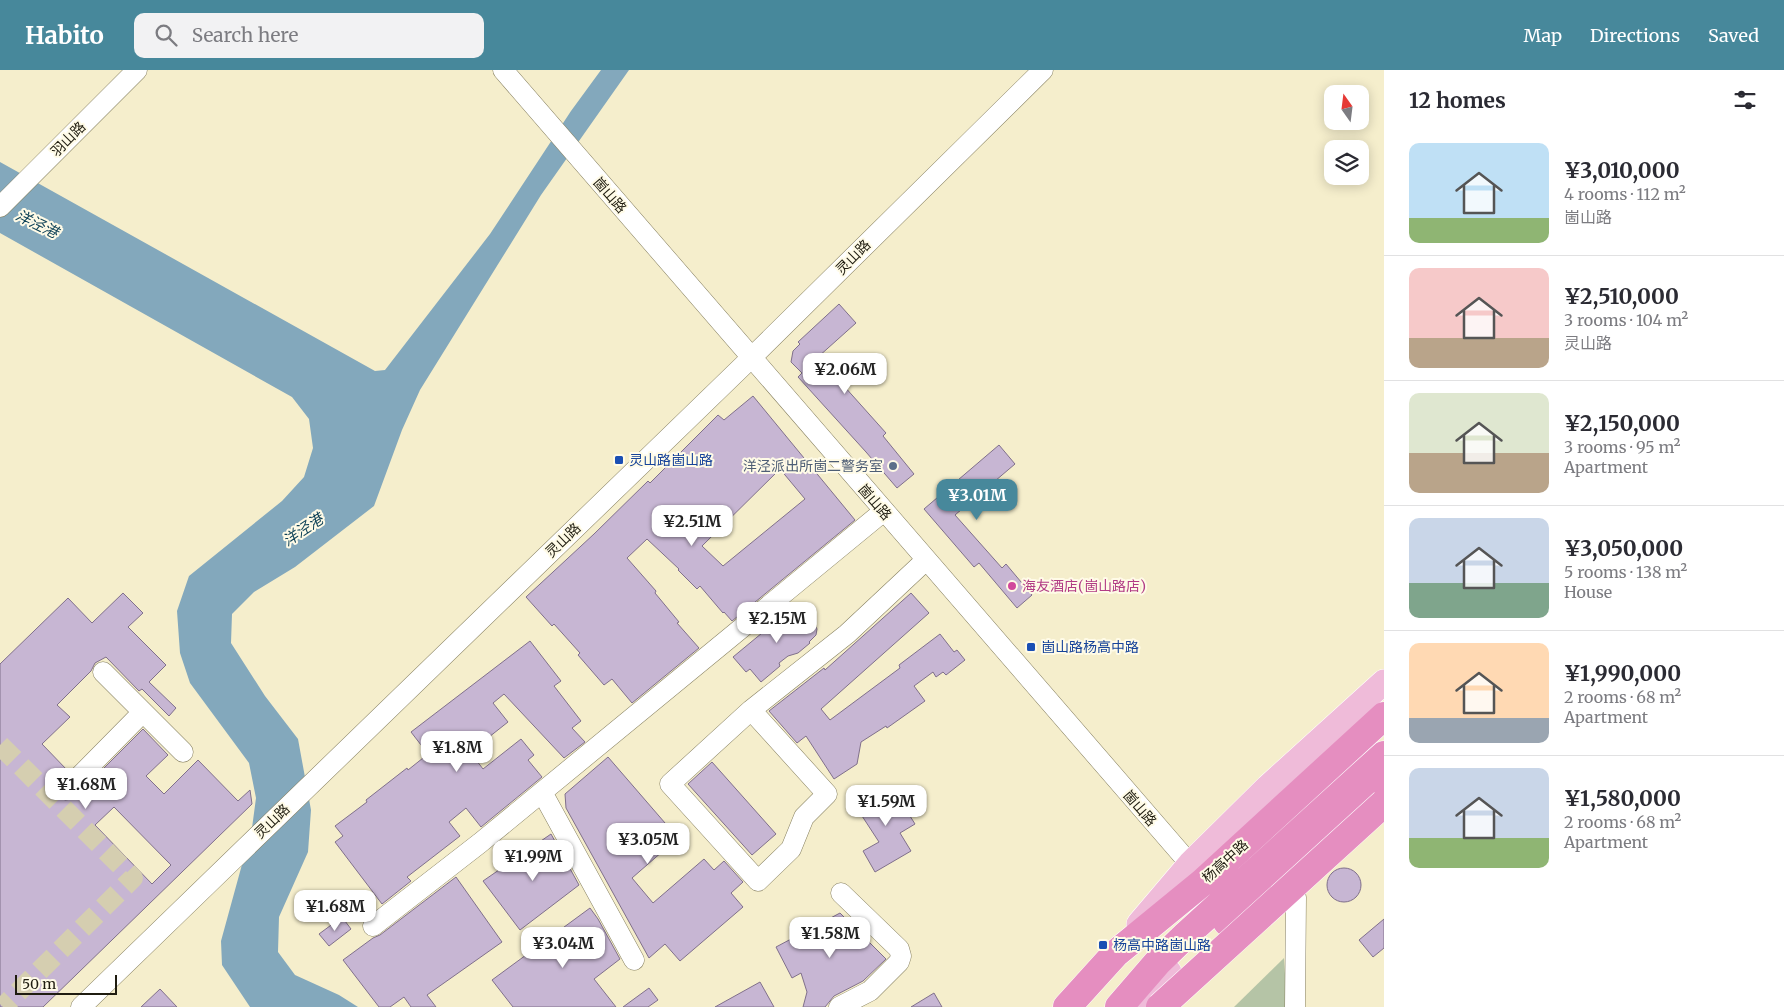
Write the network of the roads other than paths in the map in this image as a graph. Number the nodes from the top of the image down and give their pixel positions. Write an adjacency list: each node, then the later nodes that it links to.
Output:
1 (137, 70): 4 (street, 羽山路)
2 (503, 70): 5 (street, 崮山路)
3 (1043, 70): 5 (street, 灵山路)
4 (0, 207)
5 (751, 358): 6 (street, 崮山路); 26 (street, 灵山路)
6 (884, 512): 7 (street, 崮山路); 17 (street)
7 (926, 560): 11 (street); 19 (street, 崮山路)
8 (103, 672): 12 (street)
9 (1384, 676): 10 (main road)
10 (1378, 698): 19 (main road); 23 (highway, 杨高中路)
11 (751, 710): 11 (street)
12 (143, 712): 13 (street); 16 (street)
13 (183, 752)
14 (1384, 755): 29 (highway)
15 (1384, 786): 20 (highway)
16 (68, 788)
17 (542, 792): 22 (street); 24 (street)
18 (1384, 803): 32 (highway, bridge)
19 (1190, 864): 23 (main road)
20 (1277, 878): 25 (highway); 33 (street)
21 (841, 893): 27 (street)
22 (373, 926)
23 (1114, 954): 28 (highway, 杨高中路)
24 (634, 960)
25 (1169, 972): 30 (highway); 31 (main road)
26 (81, 1007)
27 (839, 1007)
28 (1067, 1007)
29 (1119, 1007)
30 (1129, 1007)
31 (1136, 1007)
32 (1160, 1007)
33 (1295, 1007)

